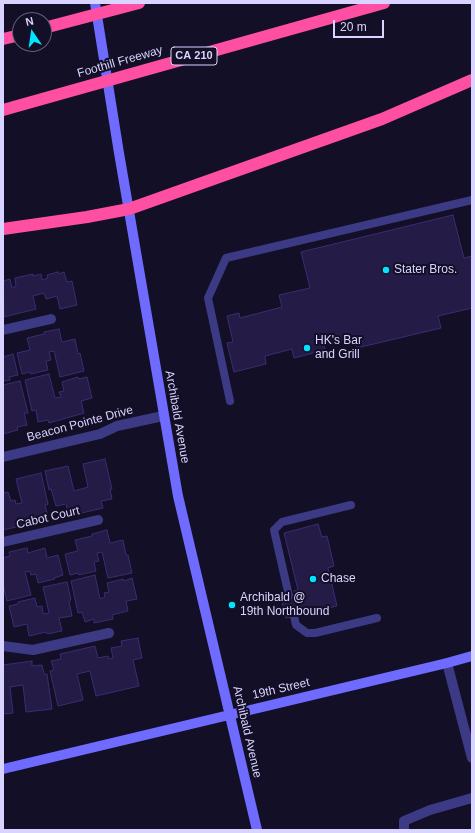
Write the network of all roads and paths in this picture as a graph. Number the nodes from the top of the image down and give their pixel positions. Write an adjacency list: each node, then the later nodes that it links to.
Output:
1 (95, 3): 8 (main road, Archibald Avenue)
2 (139, 3): 4 (highway)
3 (384, 3): 6 (highway, Foothill Freeway / CA 210)
4 (52, 26)
5 (472, 80): 8 (highway)
6 (3, 110)
7 (472, 200): 12 (lane)
8 (129, 209): 9 (highway); 13 (main road, Archibald Avenue)
9 (3, 229)
10 (51, 319): 11 (street)
11 (3, 330)
12 (230, 401)
13 (163, 416): 14 (street, Beacon Pointe Drive); 25 (main road, Archibald Avenue)
14 (3, 457)
15 (351, 505): 18 (lane)
16 (98, 520): 17 (street, Cabot Court)
17 (3, 542)
18 (289, 596)
19 (294, 616): 20 (lane)
20 (377, 618)
21 (109, 632): 22 (street)
22 (3, 646)
23 (472, 656): 24 (main road, 19th Street)
24 (447, 663): 25 (main road, 19th Street); 26 (street)
25 (229, 714): 27 (main road, 19th Street); 30 (main road, Archibald Avenue)
26 (472, 758)
27 (3, 769)
28 (472, 798): 29 (street)
29 (404, 826)
30 (257, 830)

